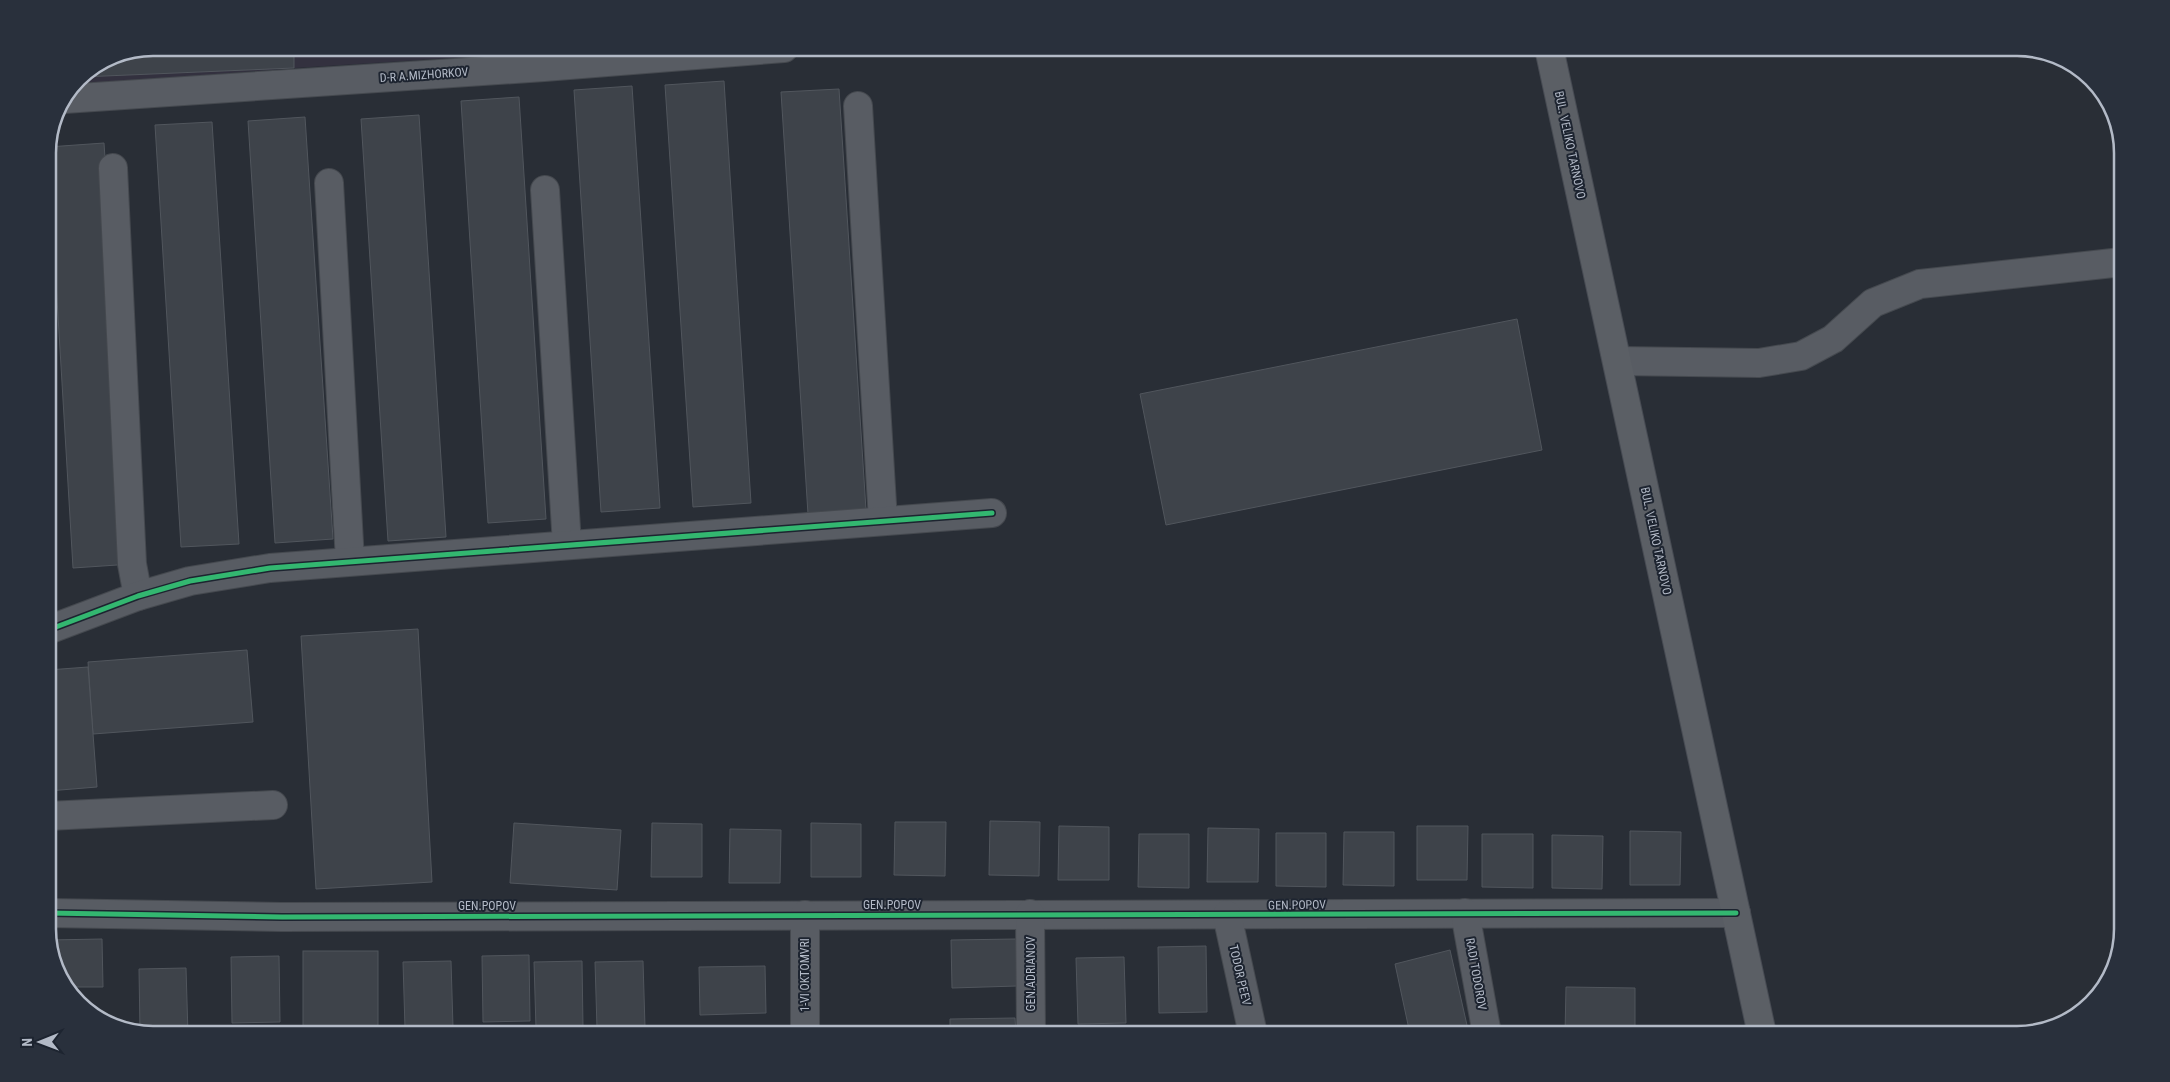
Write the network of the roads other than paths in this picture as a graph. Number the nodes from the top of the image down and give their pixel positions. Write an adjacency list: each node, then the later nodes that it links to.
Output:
1 (683, 56): 3 (street, D-R A.MIZHORKOV)
2 (1551, 56): 9 (main road, BUL. VELIKO TARNOVO)
3 (73, 98)
4 (858, 106): 11 (street)
5 (113, 168): 14 (street)
6 (329, 183): 13 (street)
7 (545, 190): 12 (street)
8 (2114, 263): 9 (street)
9 (1618, 361): 20 (main road, BUL. VELIKO TARNOVO)
10 (992, 513): 11 (street)
11 (882, 521): 12 (street)
12 (567, 545): 13 (street)
13 (350, 562): 14 (street)
14 (138, 596): 15 (street)
15 (56, 627)
16 (273, 805): 17 (street)
17 (56, 816)
18 (56, 913): 22 (street, GEN.POPOV)
19 (1465, 913): 20 (street, GEN.POPOV); 23 (street, GEN.POPOV); 27 (street, RADI TODOROV)
20 (1736, 913): 28 (main road, BUL. VELIKO TARNOVO)
21 (1030, 914): 22 (street, GEN.POPOV); 23 (street, GEN.POPOV); 25 (street, GEN.ADRIANOV)
22 (805, 915): 24 (street, 1-VI OKTOMVRI)
23 (1226, 916): 26 (street, TODOR PEEV)
24 (805, 1026)
25 (1031, 1026)
26 (1251, 1026)
27 (1486, 1026)
28 (1760, 1026)

